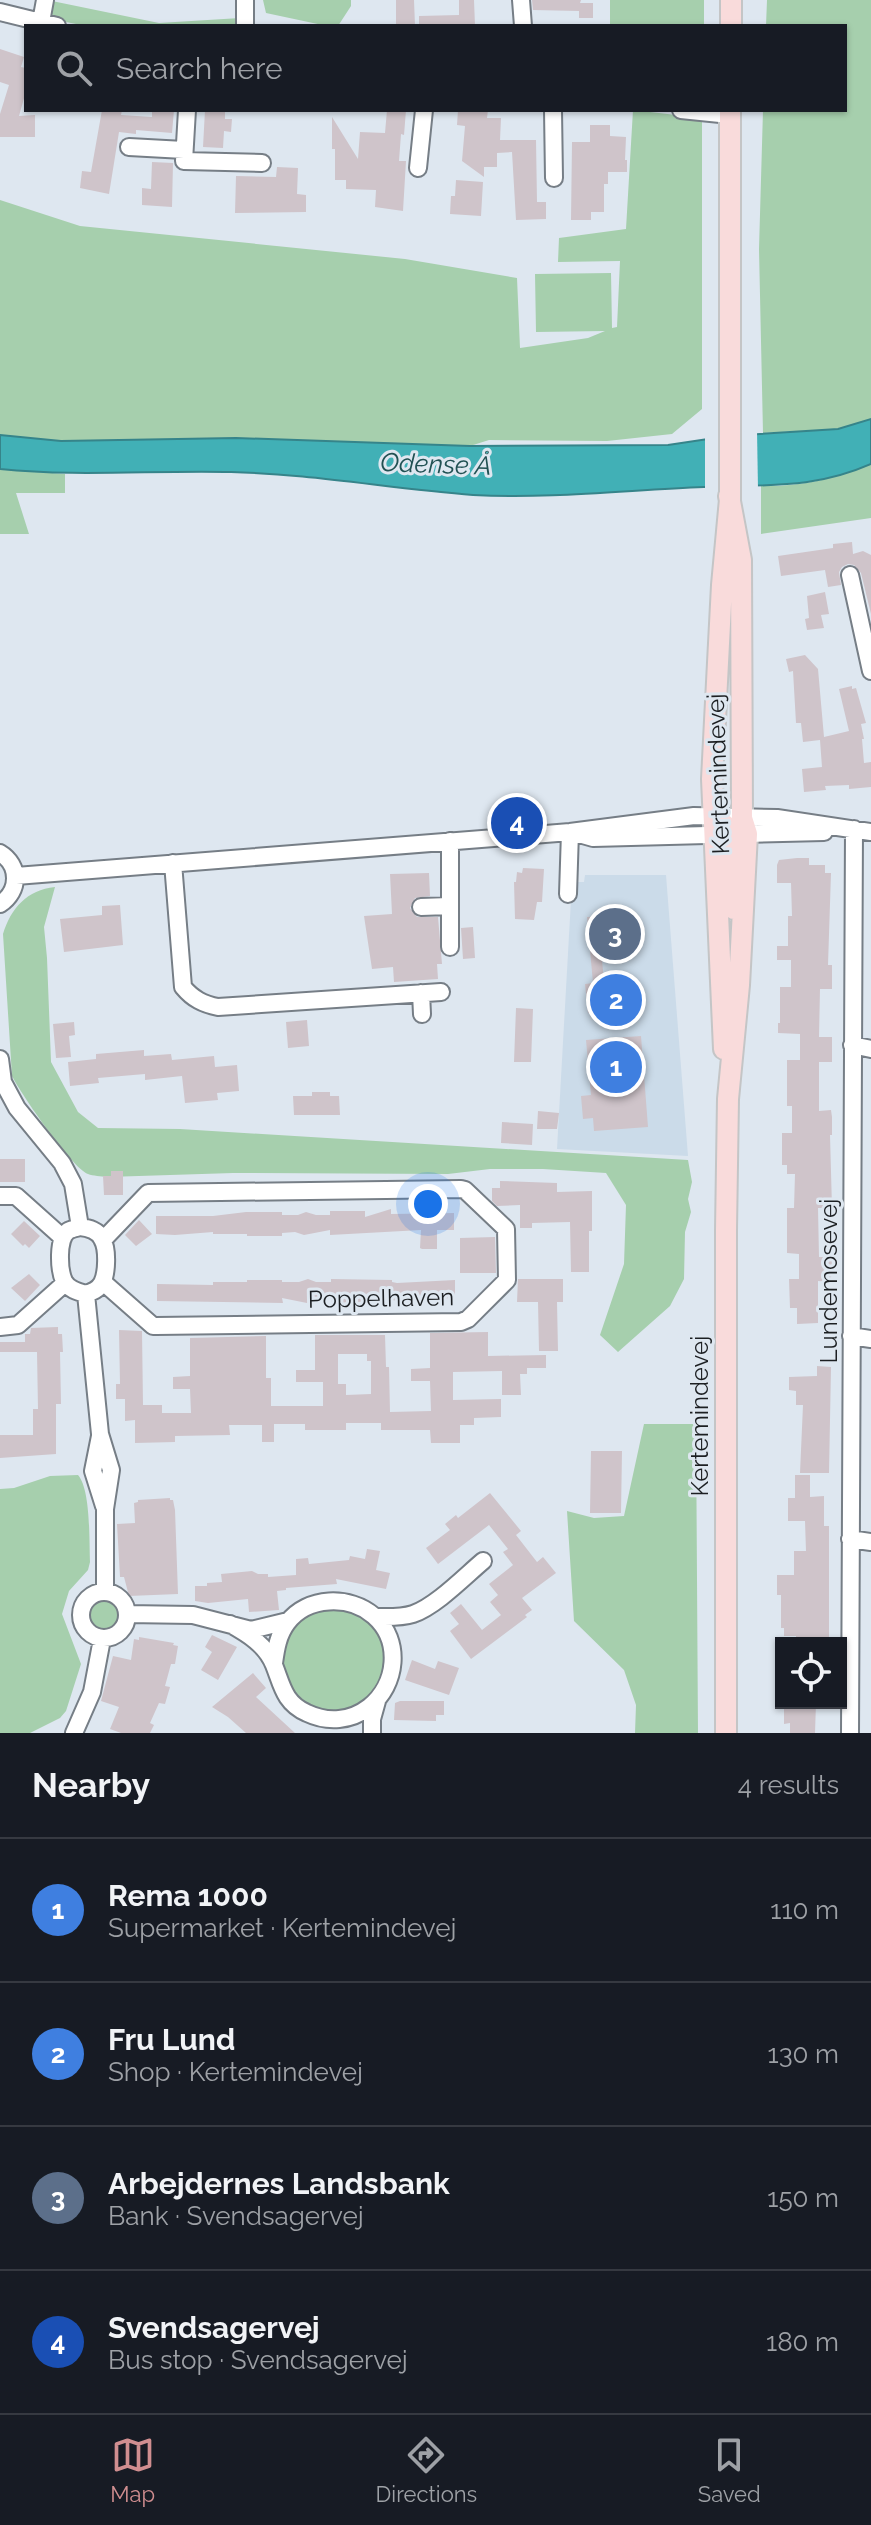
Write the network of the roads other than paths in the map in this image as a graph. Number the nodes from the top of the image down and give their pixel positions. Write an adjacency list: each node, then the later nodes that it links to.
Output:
1 (45, 0): 6 (street)
2 (245, 0): 7 (street)
3 (521, 0): 8 (street)
4 (731, 0): 9 (main road)
5 (0, 12): 6 (street)
6 (49, 24)
7 (245, 24)
8 (523, 24)
9 (731, 24)
10 (187, 112): 15 (street)
11 (424, 112): 17 (street)
12 (553, 112): 18 (street)
13 (730, 113): 19 (main road, Kertemindevej)
14 (129, 147): 15 (street)
15 (184, 150): 16 (street)
16 (262, 163)
17 (418, 168)
18 (554, 178)
19 (729, 496): 22 (main road, Kertemindevej); 22 (main road, Kertemindevej)
20 (850, 575): 21 (street)
21 (871, 671)
22 (730, 826): 23 (street); 24 (street); 41 (main road, Kertemindevej); 41 (main road, Kertemindevej)
23 (854, 829): 25 (street); 38 (street, Lundemosevej)
24 (570, 832): 26 (street); 30 (street)
25 (871, 832)
26 (450, 841): 28 (street); 32 (street)
27 (0, 853): 29 (street)
28 (173, 863): 29 (street); 36 (street)
29 (16, 876): 31 (street)
30 (568, 894)
31 (0, 904)
32 (449, 906): 33 (street); 34 (street)
33 (421, 907)
34 (450, 947)
35 (441, 992): 36 (street)
36 (421, 993): 37 (street)
37 (422, 1014)
38 (852, 1045): 39 (street); 50 (street, Lundemosevej)
39 (871, 1049)
40 (0, 1059): 43 (street)
41 (728, 1099): 69 (main road, Kertemindevej)
42 (0, 1196): 44 (street)
43 (80, 1227): 44 (street); 45 (street)
44 (63, 1238): 47 (street)
45 (103, 1240): 46 (street); 46 (street, Poppelhaven)
46 (103, 1282): 48 (street)
47 (65, 1283): 48 (street); 49 (street)
48 (86, 1294): 55 (street)
49 (0, 1327)
50 (851, 1336): 51 (street); 52 (street, Lundemosevej)
51 (871, 1339)
52 (850, 1539): 53 (street); 70 (street, Lundemosevej)
53 (871, 1542)
54 (483, 1561): 56 (street)
55 (105, 1592): 57 (street); 61 (street)
56 (415, 1613): 58 (street); 62 (street)
57 (127, 1614): 60 (street); 61 (street)
58 (375, 1617): 59 (street); 62 (street)
59 (288, 1621): 60 (street); 63 (street)
60 (230, 1624): 63 (street)
61 (102, 1639): 66 (street)
62 (393, 1651): 64 (street)
63 (274, 1663): 65 (street)
64 (377, 1701): 65 (street); 68 (street)
65 (339, 1720): 67 (street)
66 (74, 1733)
67 (362, 1733)
68 (372, 1733)
69 (726, 1733)
70 (850, 1733)

